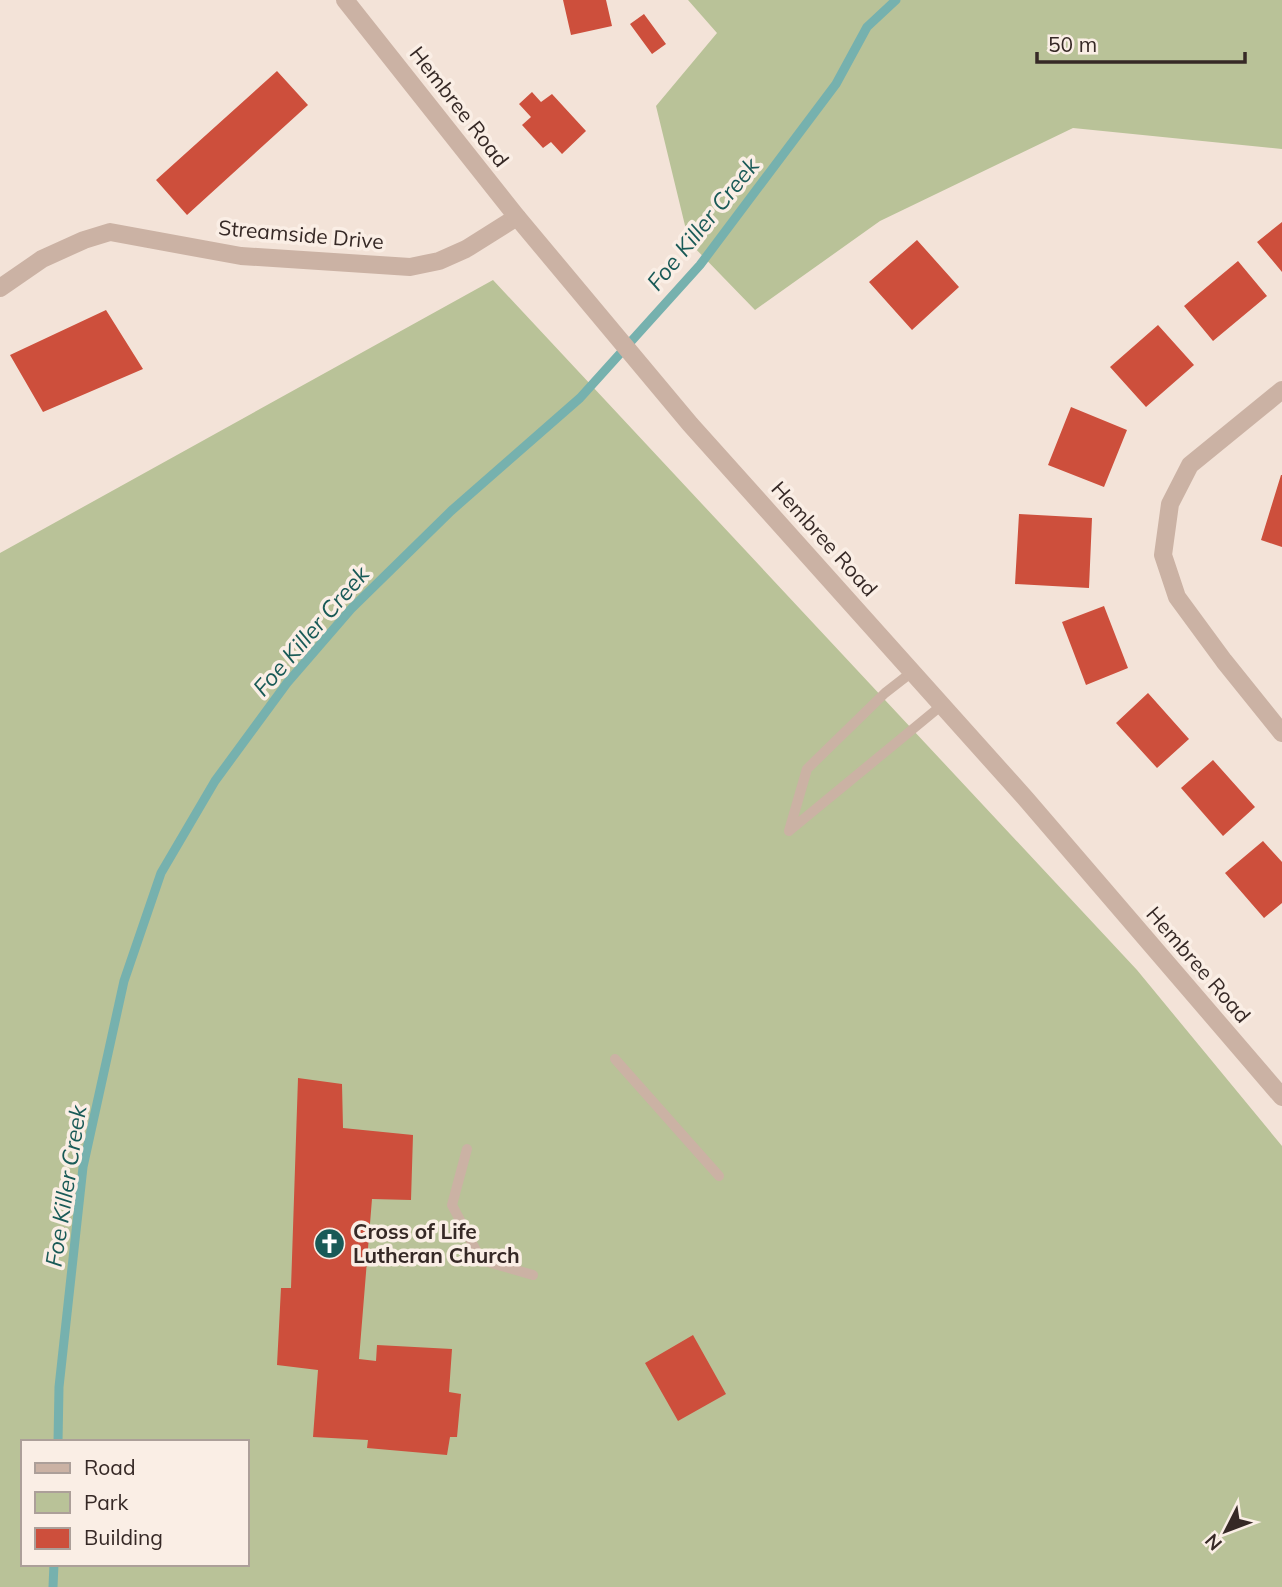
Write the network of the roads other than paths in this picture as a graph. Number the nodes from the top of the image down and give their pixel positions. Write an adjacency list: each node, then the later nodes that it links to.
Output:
1 (345, 0): 2 (street, Hembree Road)
2 (517, 217): 3 (street, Streamside Drive); 5 (street, Hembree Road)
3 (0, 288)
4 (1282, 390): 7 (street)
5 (912, 672): 6 (street, Hembree Road); 6 (lane)
6 (942, 705): 9 (street, Hembree Road)
7 (1282, 733)
8 (615, 1059): 11 (lane)
9 (1282, 1097)
10 (467, 1149): 12 (lane)
11 (719, 1176)
12 (533, 1275)

